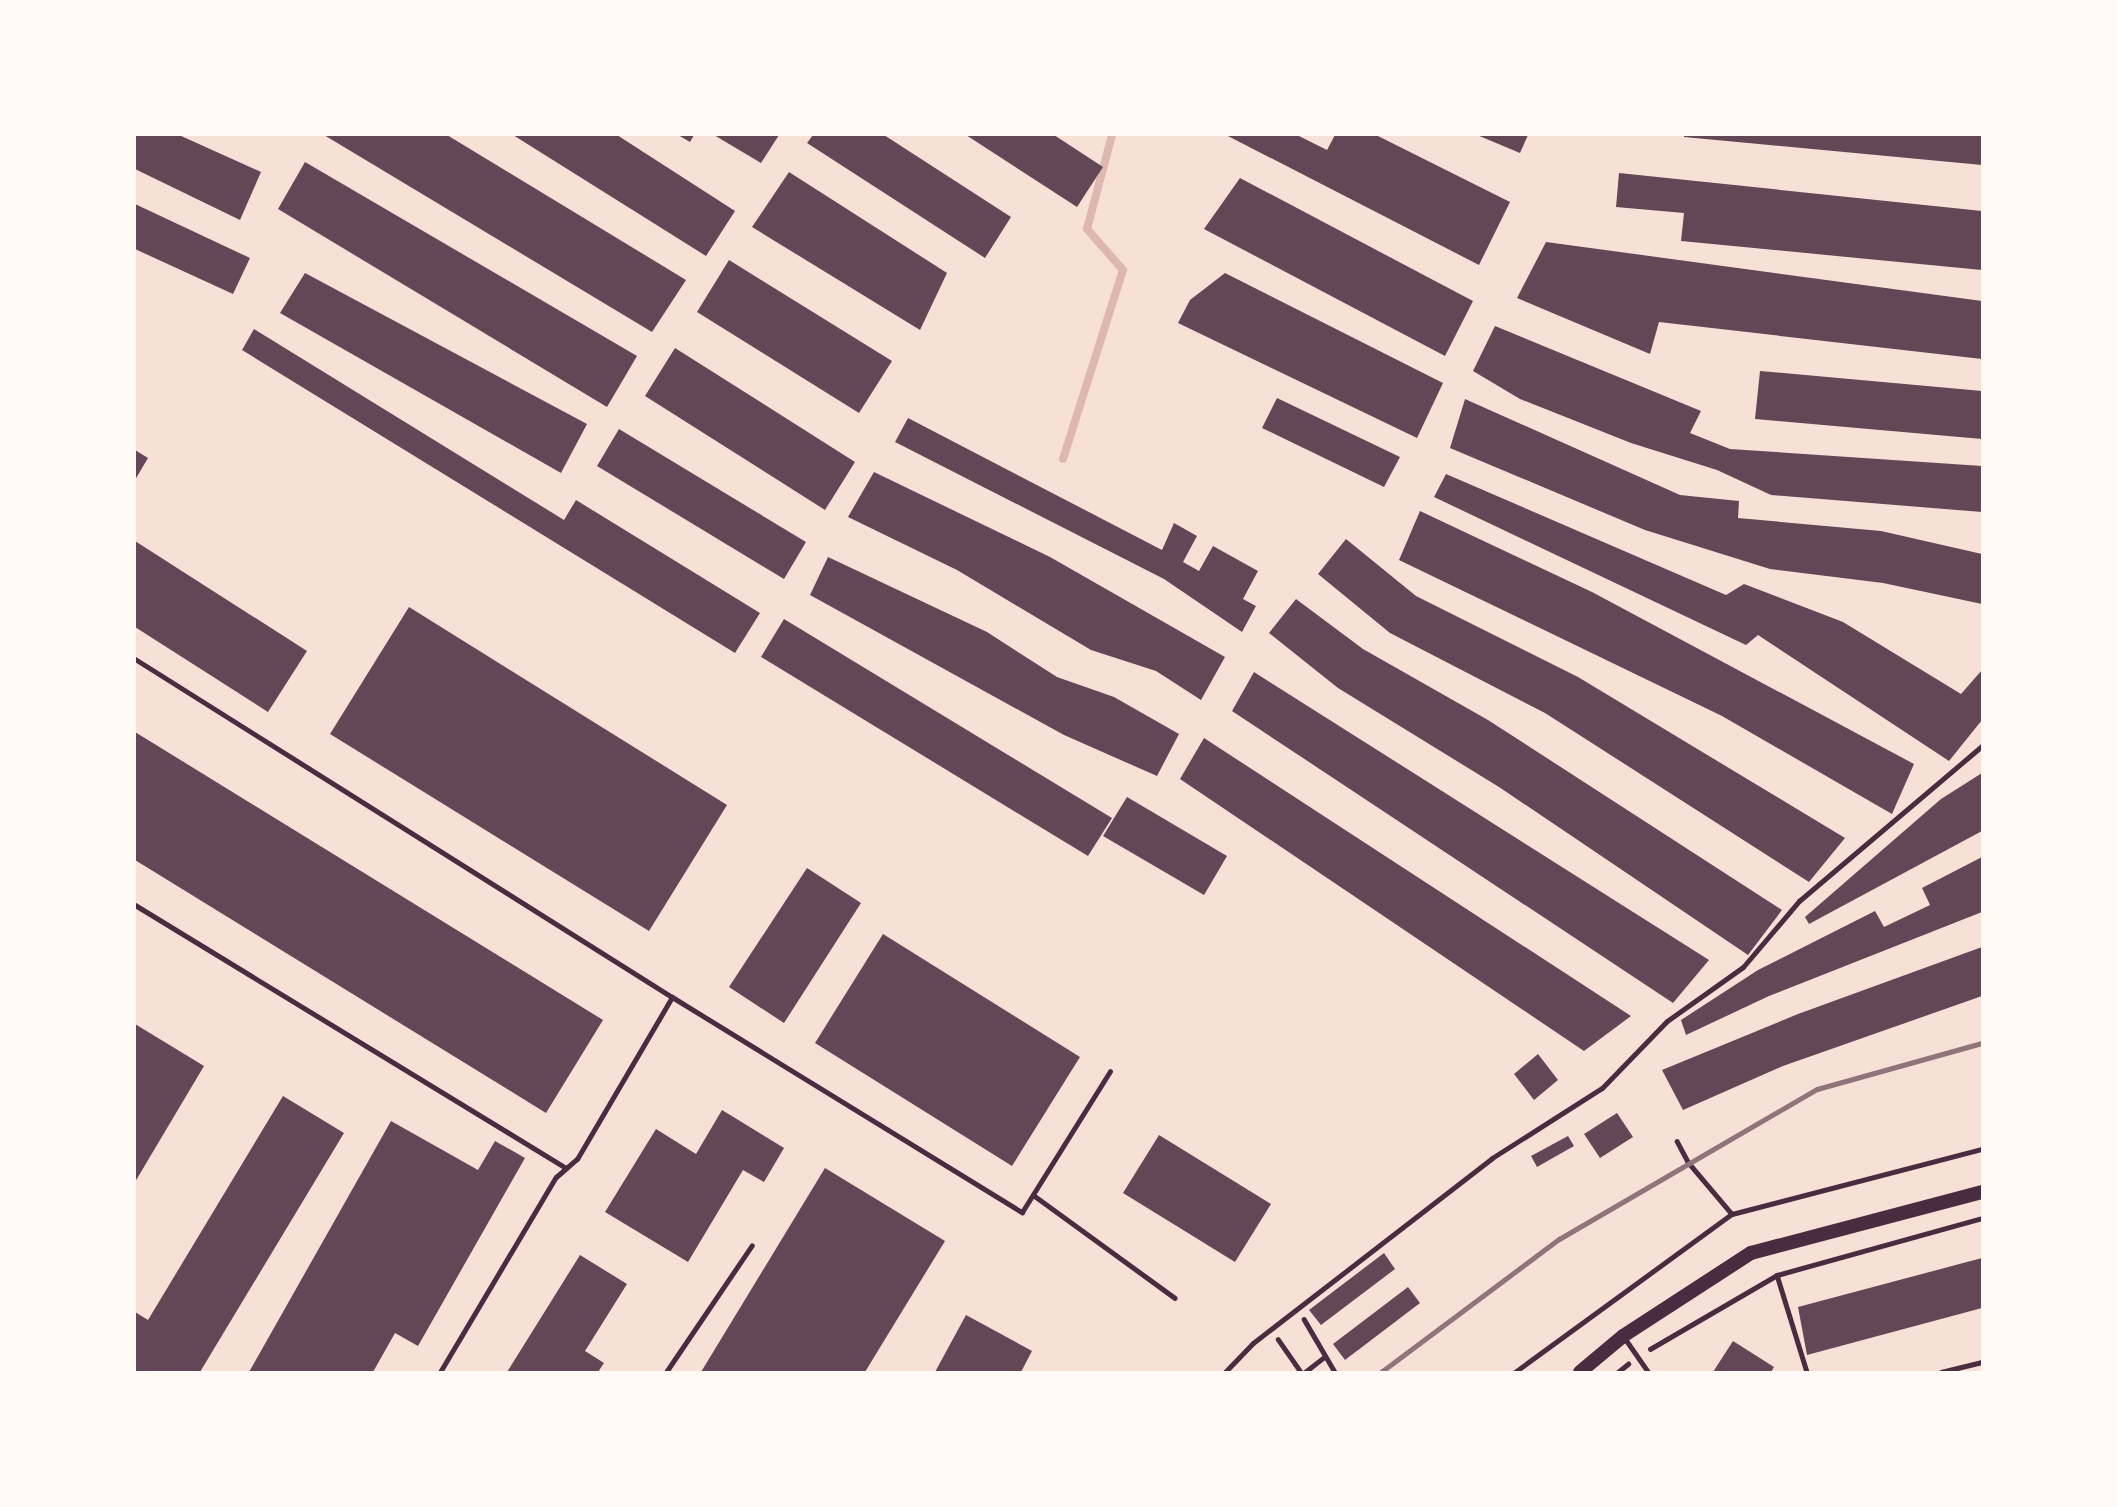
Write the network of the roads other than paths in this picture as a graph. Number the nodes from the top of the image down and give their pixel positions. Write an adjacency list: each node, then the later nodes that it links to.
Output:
1 (135, 659): 4 (lane)
2 (1982, 746): 15 (lane)
3 (135, 905): 6 (lane)
4 (672, 997): 6 (lane); 8 (lane)
5 (1110, 1071): 8 (lane)
6 (566, 1168): 13 (lane)
7 (1982, 1192): 11 (main road)
8 (1033, 1195): 10 (lane)
9 (752, 1245): 14 (lane)
10 (1175, 1298)
11 (1623, 1336): 16 (main road); 17 (lane)
12 (1982, 1362): 18 (lane)
13 (440, 1372)
14 (666, 1372)
15 (1225, 1372)
16 (1580, 1372)
17 (1648, 1372)
18 (1941, 1372)

